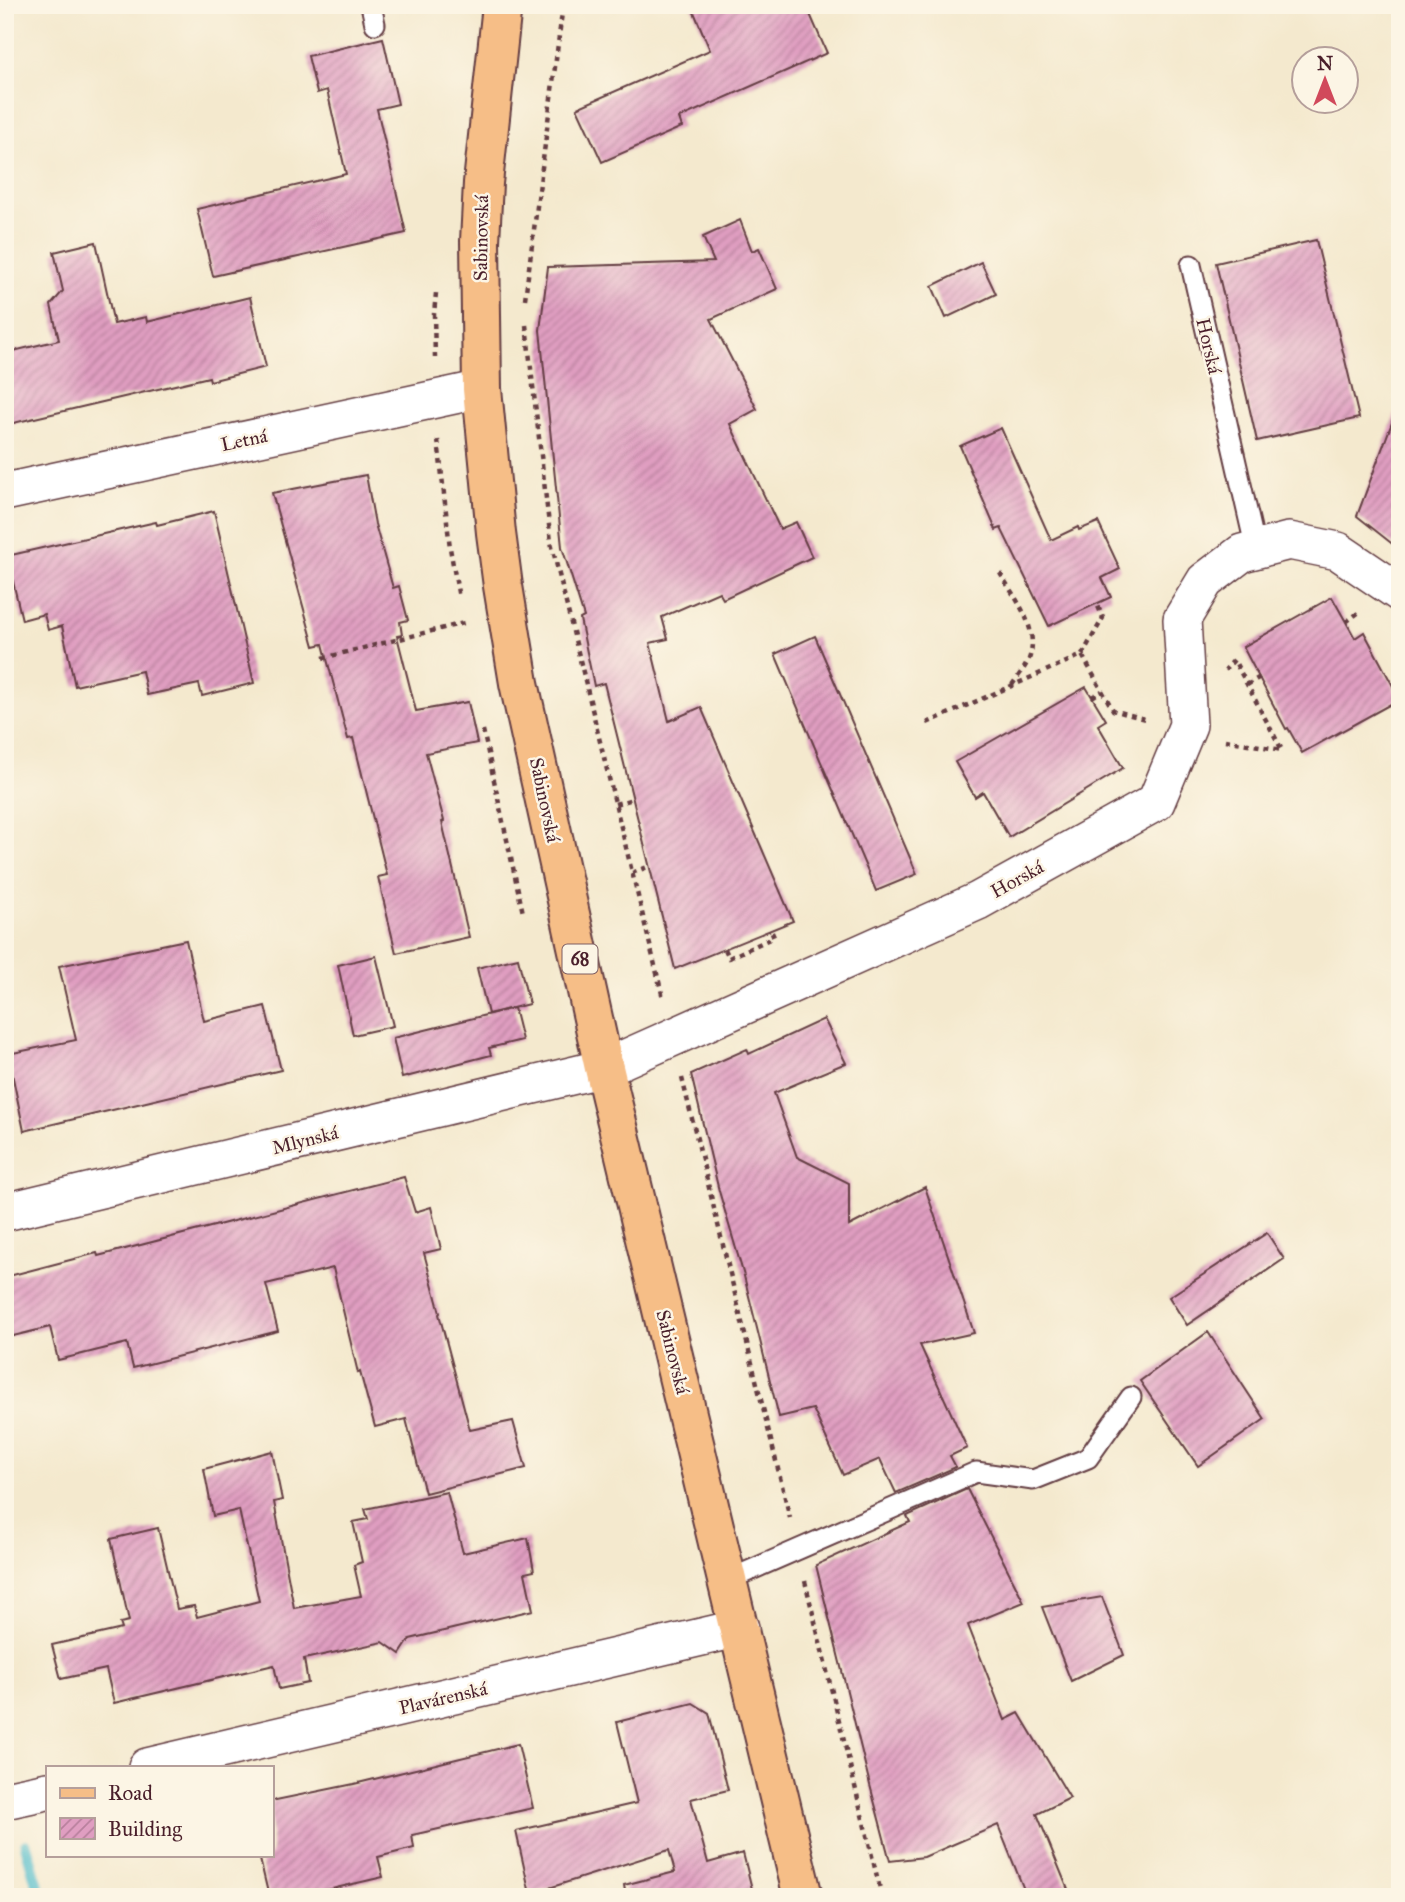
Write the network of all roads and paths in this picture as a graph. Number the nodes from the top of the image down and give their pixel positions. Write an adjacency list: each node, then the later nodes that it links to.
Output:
1 (502, 5): 6 (main road, Sabinovská / 68)
2 (563, 5): 4 (path)
3 (1191, 265): 8 (lane, Horská)
4 (524, 308)
5 (526, 322): 24 (path)
6 (482, 389): 7 (street, Letná); 30 (main road, Sabinovská / 68)
7 (5, 492)
8 (1256, 550): 10 (street, Horská); 22 (street, Horská)
9 (1000, 573): 17 (path)
10 (1400, 593)
11 (1097, 604): 13 (path)
12 (464, 623): 14 (path)
13 (1082, 655): 17 (path); 19 (path)
14 (323, 658)
15 (1220, 677): 18 (path)
16 (1260, 677): 18 (path)
17 (1012, 685): 21 (path)
18 (1247, 685): 22 (path)
19 (1102, 691): 20 (path); 22 (path)
20 (1093, 697)
21 (927, 723)
22 (1186, 731): 29 (street, Horská)
23 (633, 799): 24 (path)
24 (615, 804): 26 (path)
25 (650, 866): 26 (path)
26 (632, 873): 29 (path)
27 (771, 930): 28 (path)
28 (729, 958)
29 (672, 1038): 30 (street, Horská); 33 (path)
30 (604, 1068): 31 (street, Mlynská); 34 (main road, Sabinovská / 68)
31 (5, 1212)
32 (1131, 1397): 33 (lane)
33 (797, 1550): 34 (lane); 40 (path)
34 (728, 1580): 35 (main road, Sabinovská / 68)
35 (740, 1628): 36 (street, Plavárenská); 39 (main road, Sabinovská / 68)
36 (151, 1766)
37 (46, 1791): 38 (street)
38 (5, 1800)
39 (803, 1897)
40 (882, 1897)

